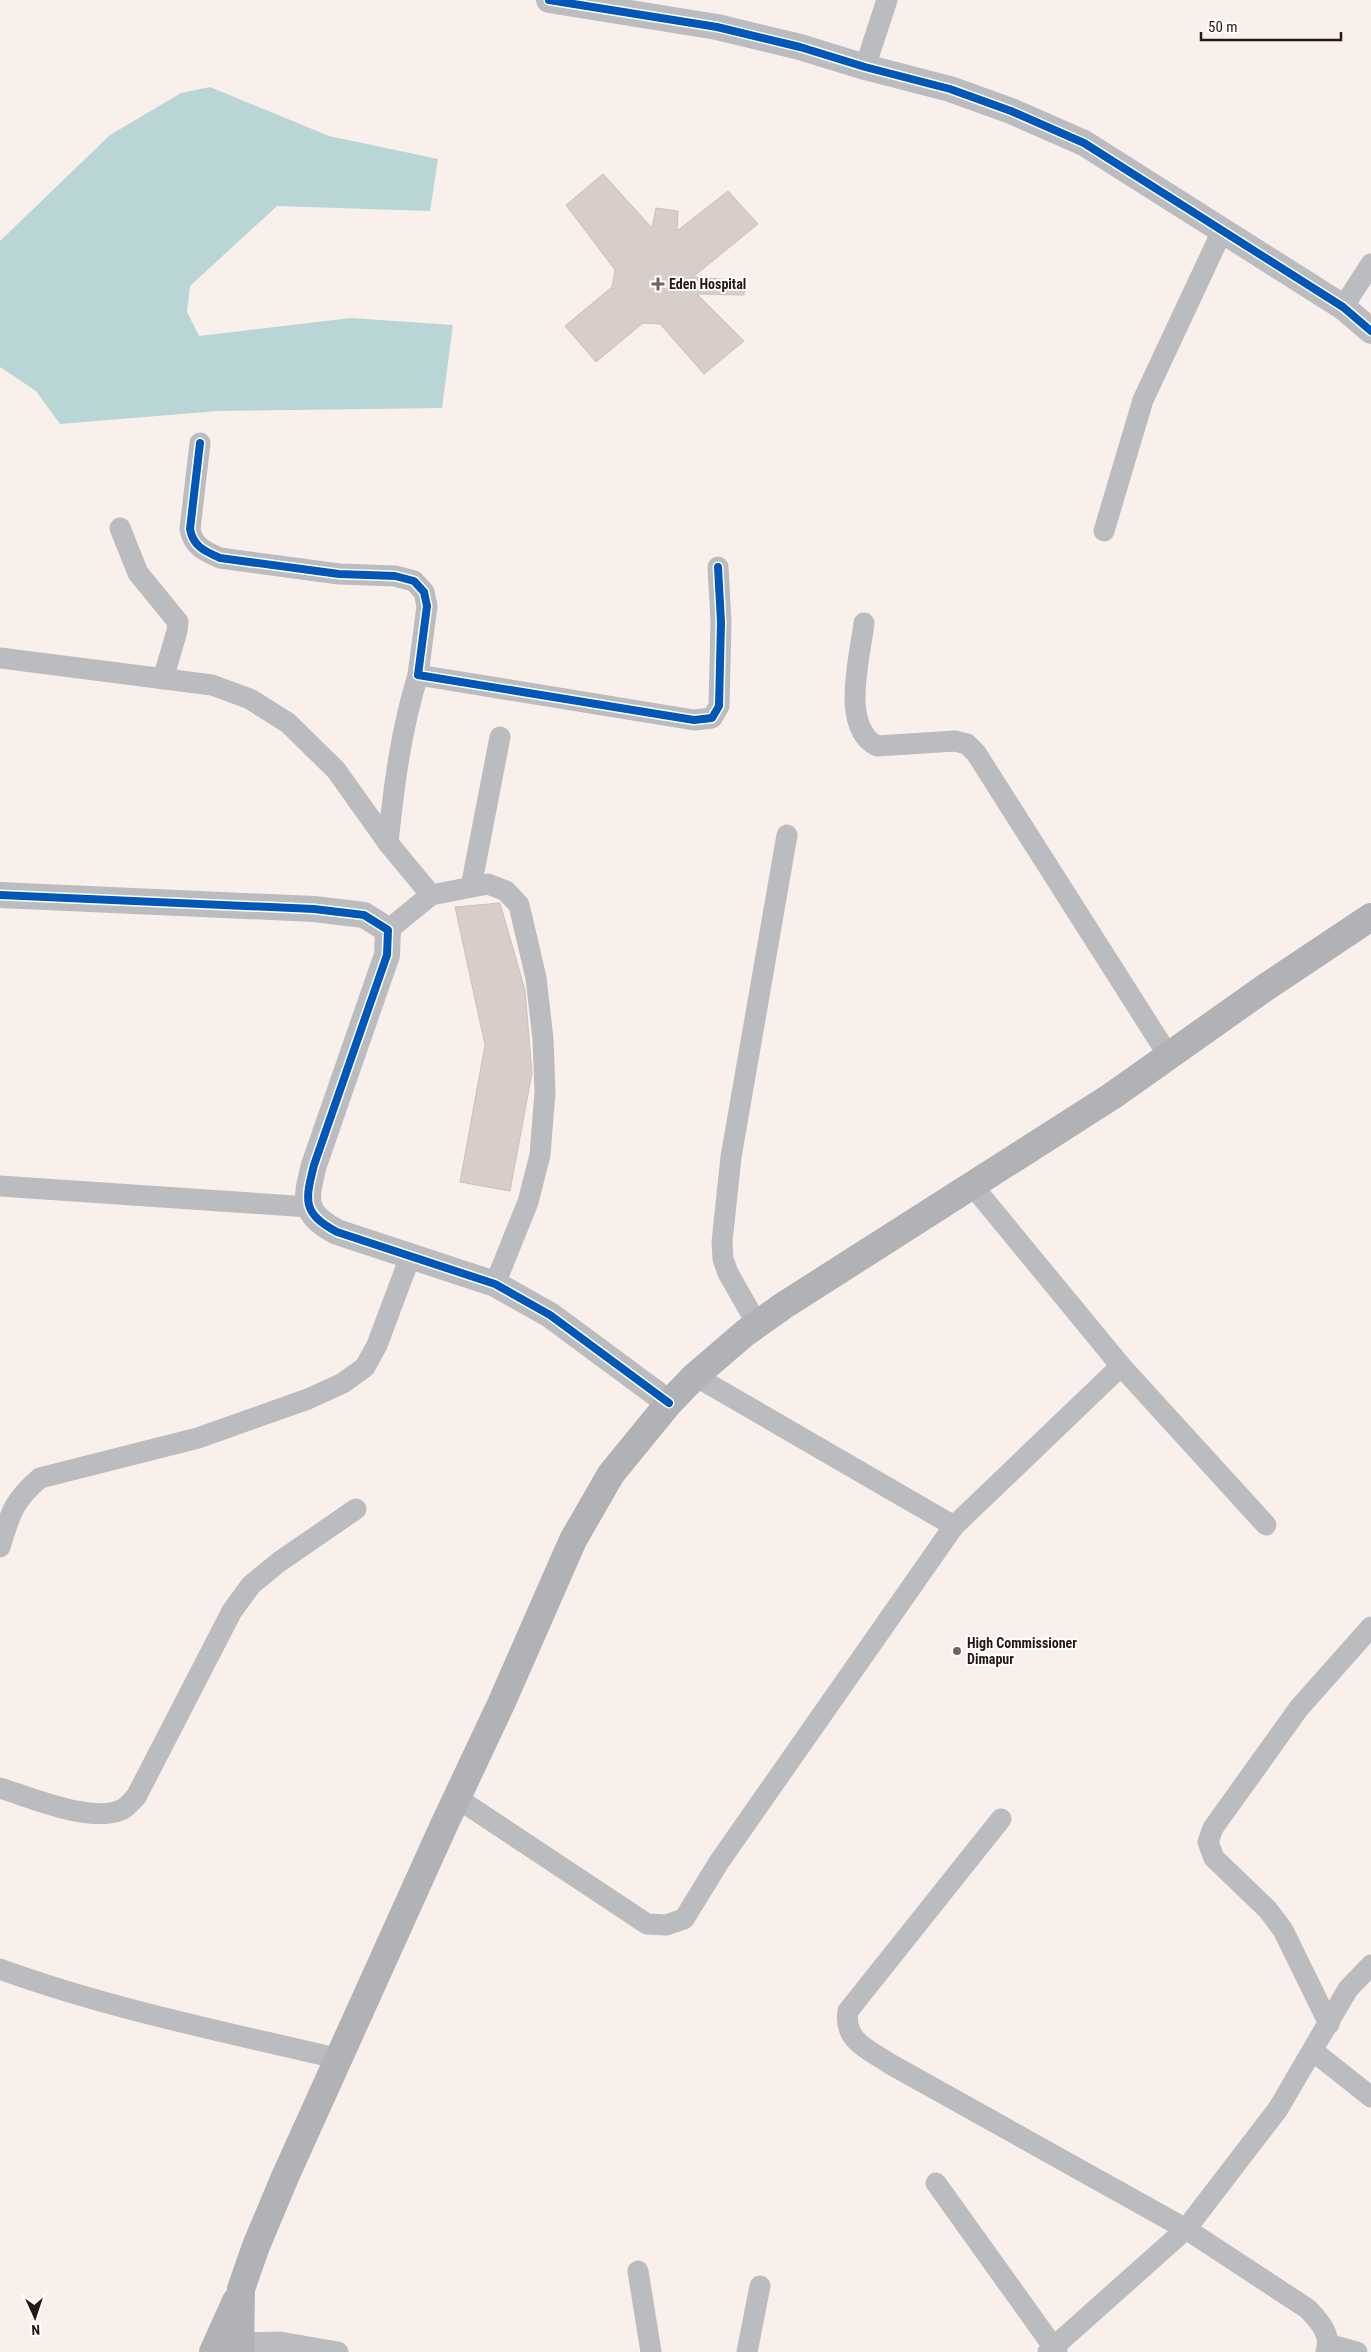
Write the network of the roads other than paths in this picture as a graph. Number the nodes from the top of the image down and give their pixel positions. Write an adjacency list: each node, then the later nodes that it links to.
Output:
1 (549, 0): 3 (street)
2 (887, 0): 3 (street)
3 (865, 67): 4 (street)
4 (1223, 230): 6 (street); 10 (street)
5 (1371, 264): 6 (street)
6 (1343, 307): 7 (street)
7 (1371, 331)
8 (200, 443): 14 (street)
9 (120, 528): 15 (street)
10 (1104, 531)
11 (718, 566): 14 (street)
12 (864, 623): 24 (street)
13 (0, 658): 15 (street)
14 (418, 675): 18 (street)
15 (163, 679): 18 (street)
16 (500, 737): 19 (street)
17 (787, 835): 30 (street)
18 (388, 843): 21 (street)
19 (472, 887): 21 (street); 29 (street)
20 (0, 895): 23 (street)
21 (431, 895): 23 (street)
22 (1371, 918): 24 (main road)
23 (388, 930): 27 (street)
24 (1168, 1056): 26 (main road)
25 (0, 1186): 27 (street)
26 (972, 1186): 30 (main road); 31 (street)
27 (309, 1207): 28 (street)
28 (410, 1257): 29 (street); 37 (street)
29 (494, 1284): 33 (street)
30 (757, 1324): 32 (main road)
31 (1122, 1366): 35 (street); 36 (street)
32 (695, 1376): 33 (main road); 36 (street)
33 (669, 1403): 40 (main road)
34 (356, 1509): 39 (street)
35 (1266, 1525)
36 (954, 1526): 40 (street)
37 (0, 1547)
38 (1371, 1627): 44 (street)
39 (0, 1788)
40 (457, 1798): 46 (main road)
41 (1001, 1819): 49 (street)
42 (1370, 1968): 44 (street)
43 (0, 1969): 46 (street)
44 (1328, 2024): 45 (street)
45 (1313, 2051): 47 (street); 49 (street)
46 (339, 2059): 52 (main road)
47 (1371, 2097)
48 (936, 2183): 55 (street)
49 (1186, 2230): 54 (street); 55 (street)
50 (638, 2270): 58 (street)
51 (760, 2286): 59 (street)
52 (241, 2289): 53 (main road); 56 (main road)
53 (240, 2348): 57 (street)
54 (1327, 2348): 60 (street)
55 (1053, 2350)
56 (213, 2352)
57 (338, 2352)
58 (651, 2352)
59 (747, 2352)
60 (1357, 2352)

